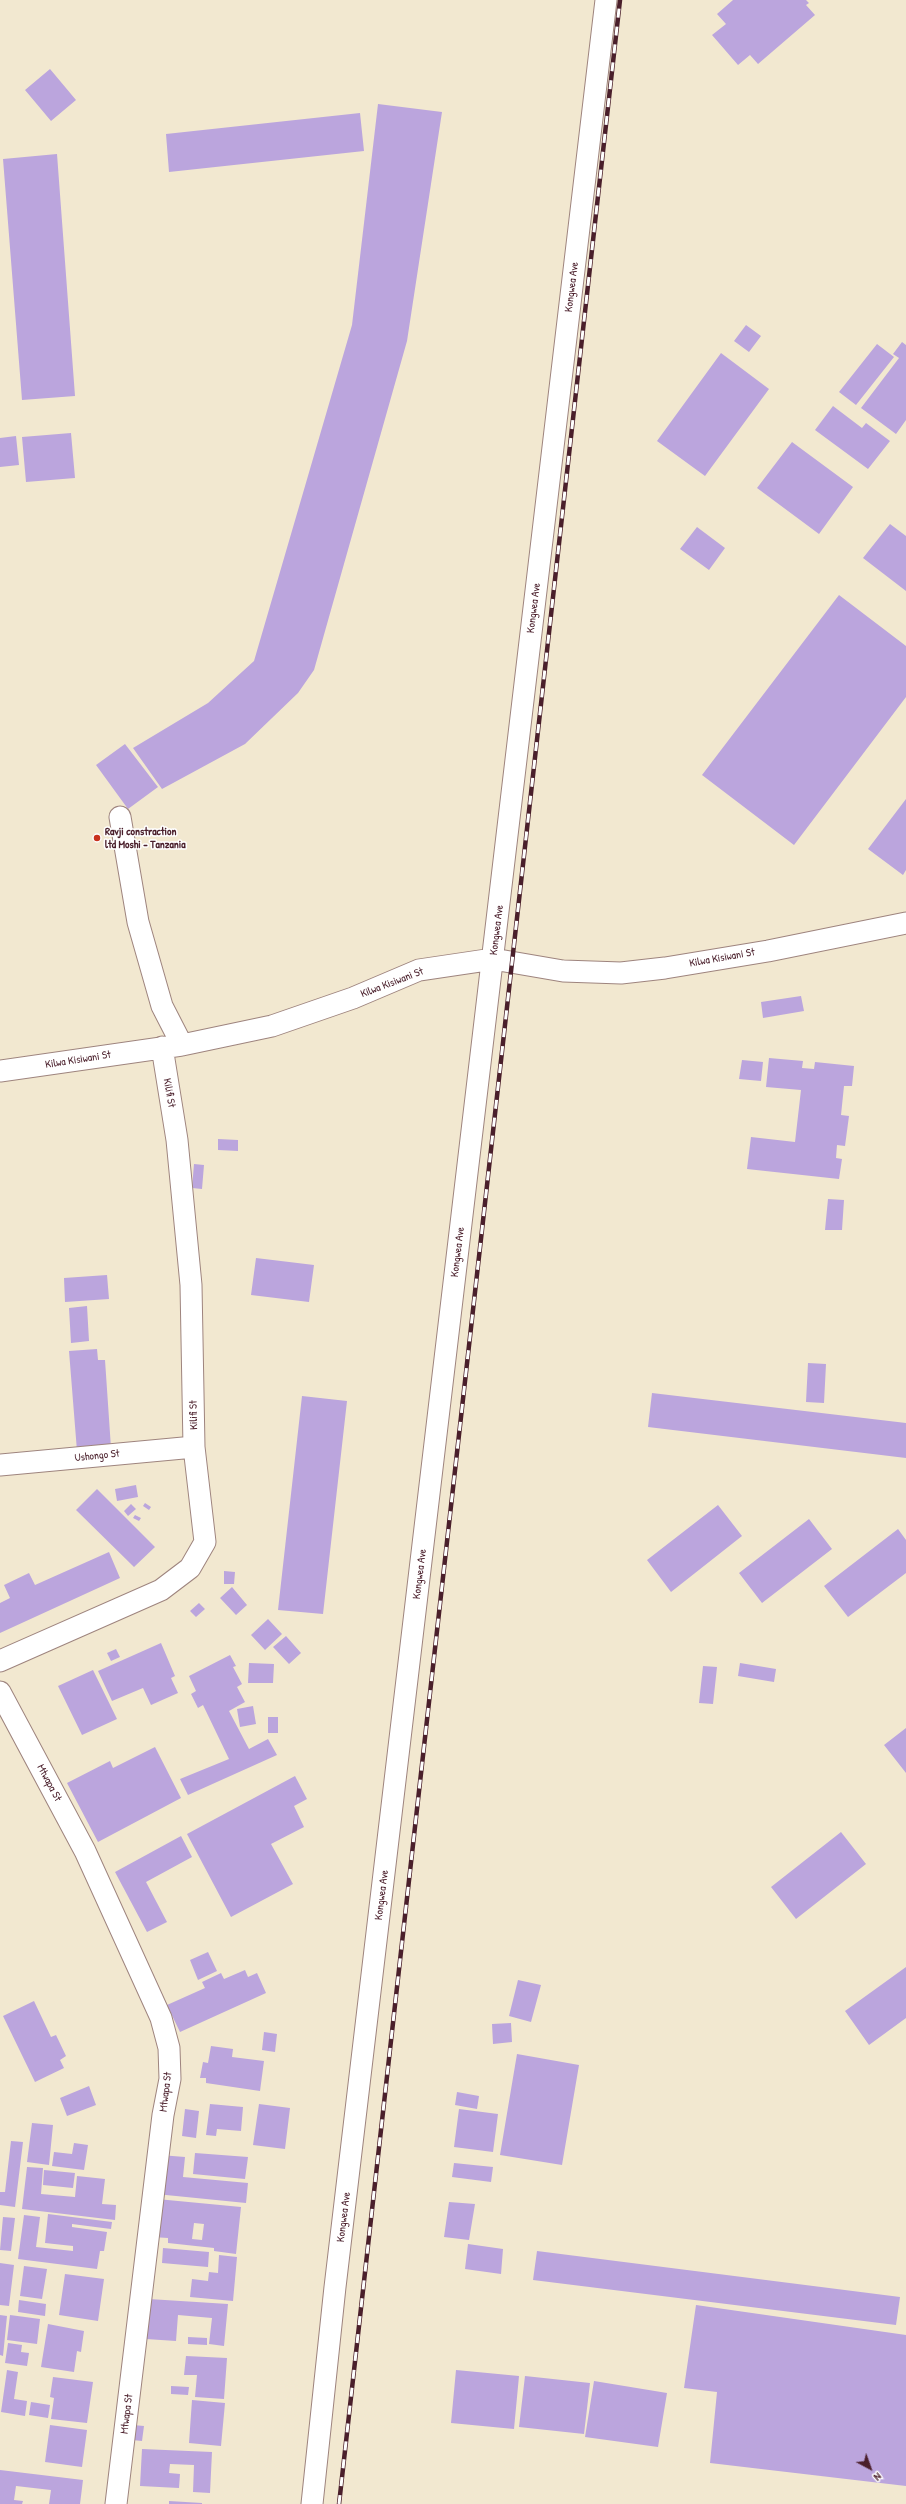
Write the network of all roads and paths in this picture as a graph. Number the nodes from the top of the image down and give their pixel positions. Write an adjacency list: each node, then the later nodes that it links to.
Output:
1 (606, 0): 4 (street, Kongwea Ave)
2 (120, 817): 5 (street)
3 (906, 923): 4 (street, Kilwa Kisiwani St)
4 (493, 959): 5 (street, Kilwa Kisiwani St); 13 (street, Kongwea Ave)
5 (182, 1045): 6 (street, Kilwa Kisiwani St)
6 (162, 1047): 7 (street, Kilwa Kisiwani St); 8 (street, Kilifi St)
7 (0, 1071)
8 (194, 1447): 9 (street, Ushongo St); 10 (street, Kilifi St)
9 (0, 1465)
10 (0, 1661)
11 (0, 1692): 12 (street, Mtwapa St)
12 (116, 2504)
13 (312, 2504)

